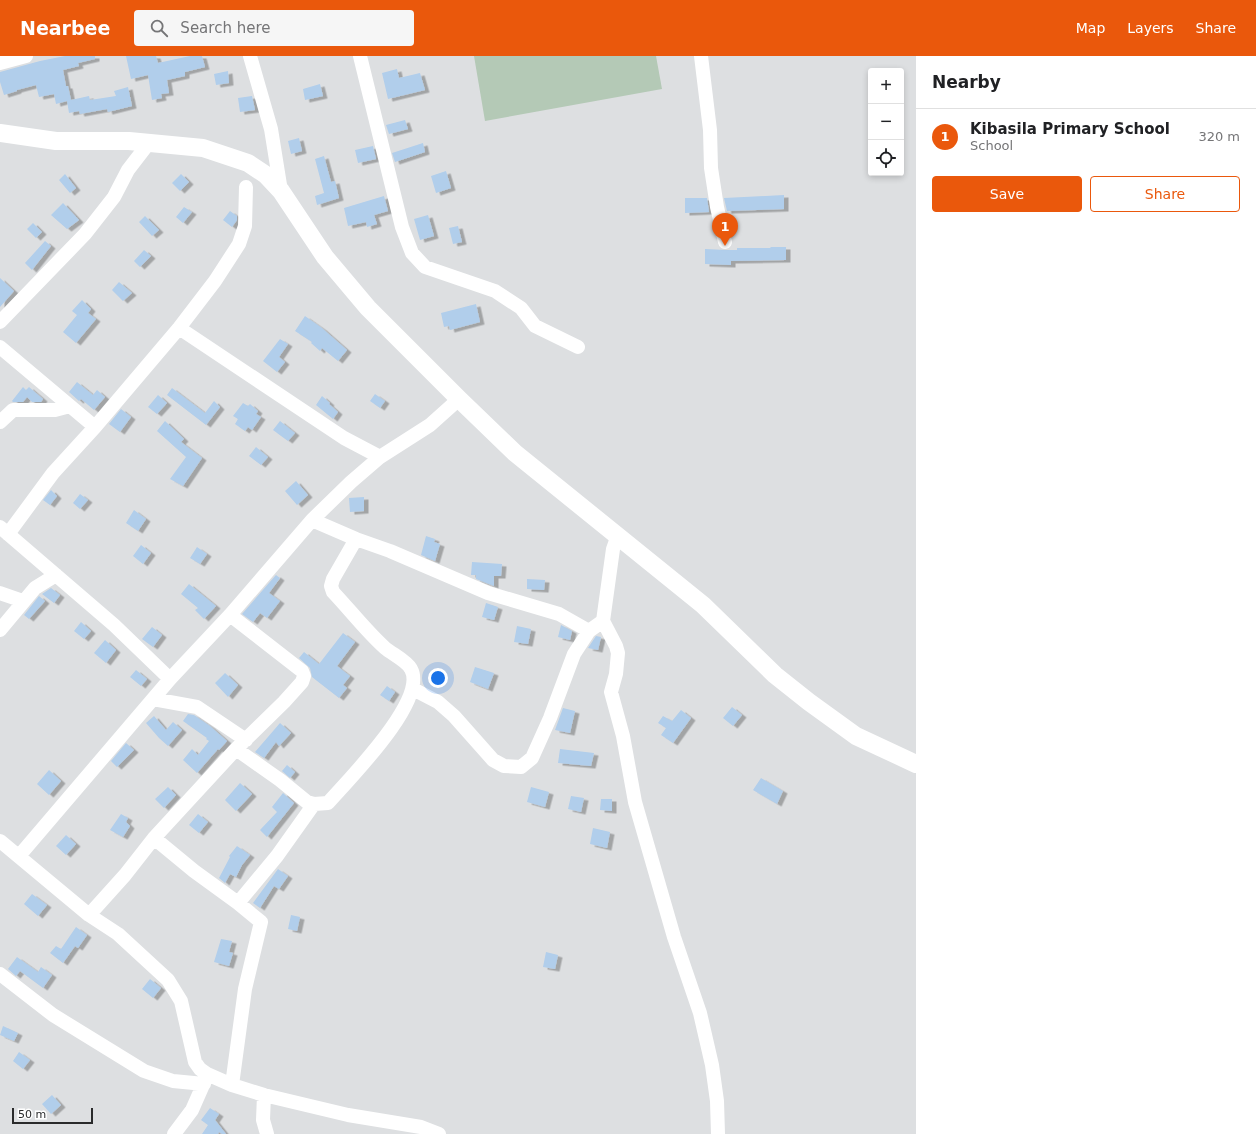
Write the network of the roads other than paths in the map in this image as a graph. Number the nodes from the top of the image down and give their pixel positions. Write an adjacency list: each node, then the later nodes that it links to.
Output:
1 (26, 56): 5 (street)
2 (250, 56): 9 (street)
3 (360, 56): 14 (street)
4 (701, 56): 10 (street)
5 (0, 63)
6 (0, 133): 7 (main road)
7 (148, 144): 9 (main road); 11 (street)
8 (246, 187): 12 (street)
9 (281, 191): 15 (main road)
10 (725, 242)
11 (0, 322)
12 (179, 328): 18 (street); 19 (street)
13 (0, 347): 16 (street)
14 (578, 347)
15 (459, 399): 19 (street); 22 (main road)
16 (70, 406): 17 (street); 18 (street)
17 (0, 422)
18 (95, 427): 21 (street)
19 (380, 457): 20 (street)
20 (312, 520): 23 (street); 27 (street)
21 (4, 530): 24 (street)
22 (618, 535): 28 (street); 35 (main road)
23 (356, 539): 30 (street); 32 (street)
24 (56, 575): 26 (street); 31 (street)
25 (0, 593): 26 (street)
26 (23, 601): 29 (street)
27 (230, 615): 31 (street); 34 (street)
28 (603, 621): 30 (street); 49 (street)
29 (0, 630)
30 (589, 631): 32 (street)
31 (170, 679): 33 (street)
32 (413, 689): 36 (street)
33 (153, 699): 34 (street); 39 (street)
34 (241, 744): 36 (street); 37 (street)
35 (916, 764)
36 (314, 804): 40 (street)
37 (154, 838): 40 (street); 41 (street)
38 (0, 841): 39 (street)
39 (20, 856): 41 (street)
40 (238, 903): 44 (street)
41 (89, 915): 43 (street)
42 (0, 974): 43 (street)
43 (206, 1079): 44 (street); 46 (street)
44 (232, 1085): 45 (street)
45 (264, 1095): 47 (street); 48 (street)
46 (174, 1134)
47 (267, 1134)
48 (439, 1134)
49 (718, 1134)

